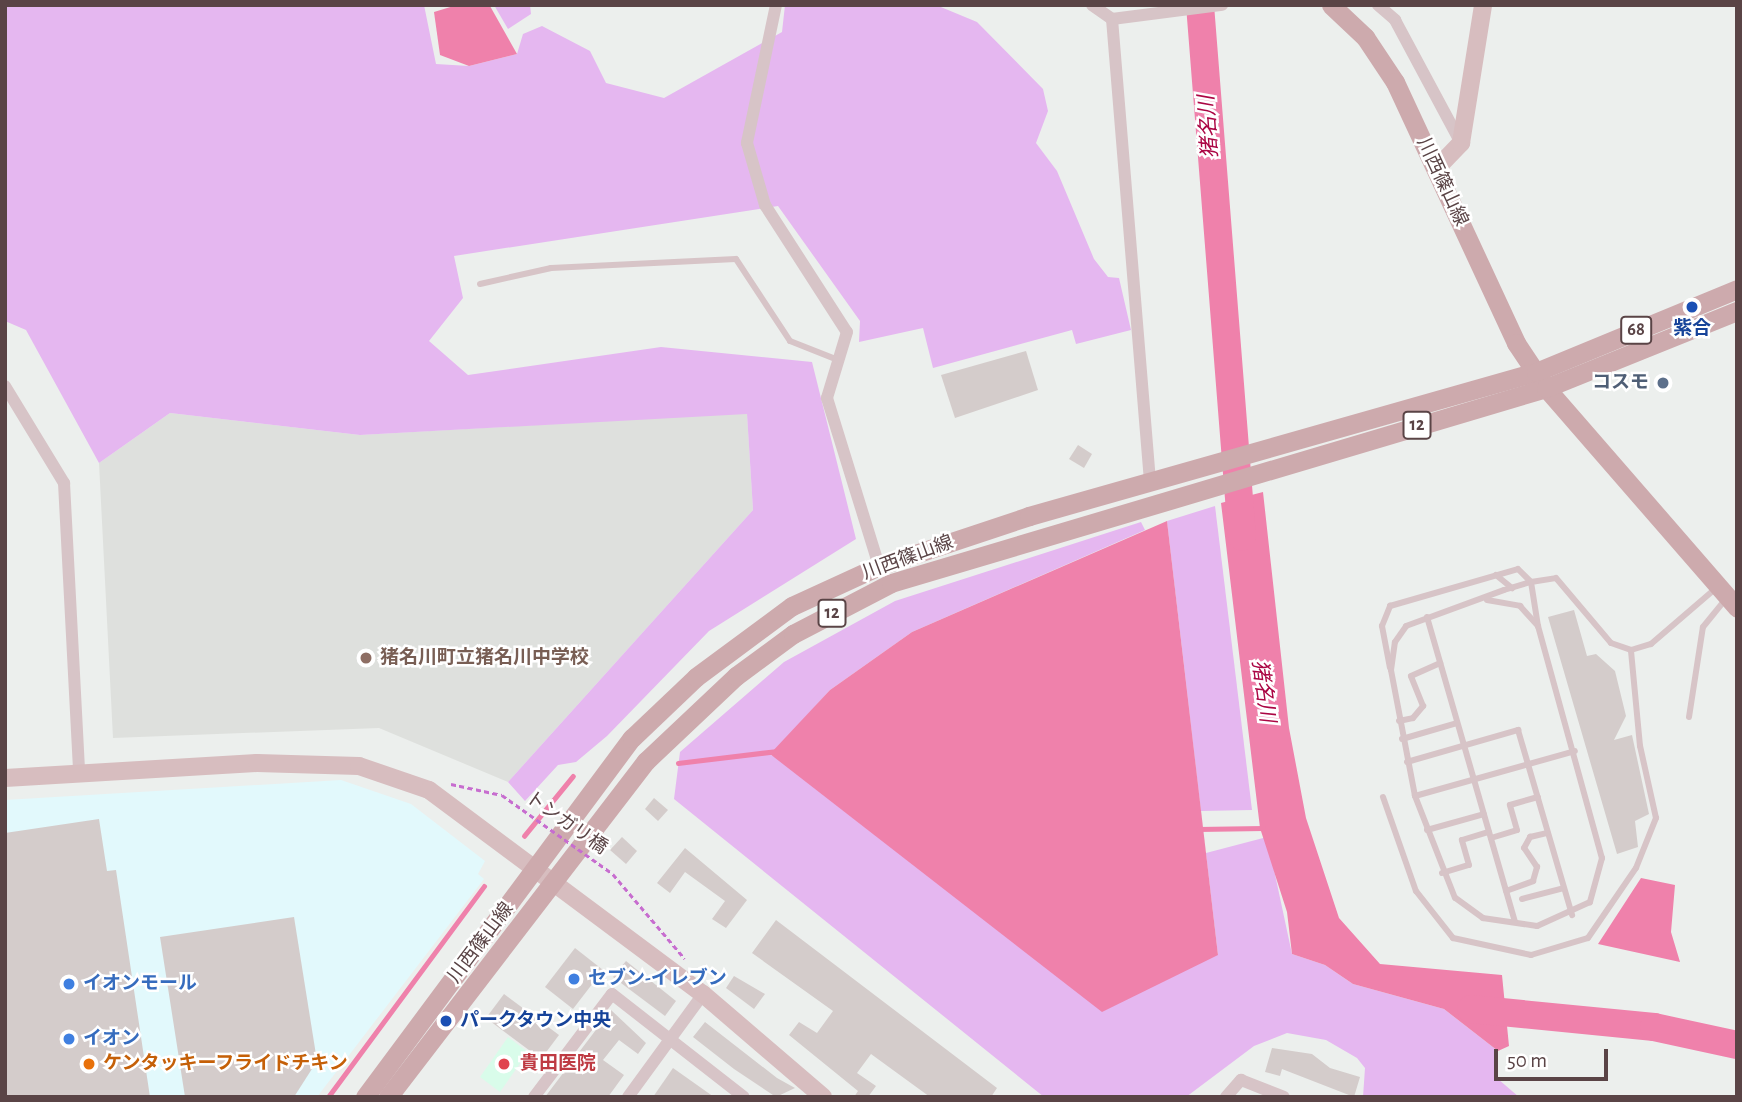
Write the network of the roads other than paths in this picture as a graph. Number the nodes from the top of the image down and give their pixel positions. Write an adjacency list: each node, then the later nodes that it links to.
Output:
1 (776, 5): 14 (street)
2 (1092, 5): 8 (street)
3 (1222, 5): 7 (street)
4 (1331, 5): 10 (main road, 川西篠山線)
5 (1378, 5): 9 (street)
6 (1483, 5): 9 (street)
7 (1155, 12): 8 (street)
8 (1112, 19): 17 (street)
9 (1461, 143): 10 (street)
10 (1437, 168): 15 (main road, 川西篠山線)
11 (480, 284): 14 (lane)
12 (1737, 289): 15 (main road, 68)
13 (1737, 310): 15 (main road, 68)
14 (838, 361): 18 (street)
15 (1541, 380): 17 (main road, 川西篠山線 / 12); 22 (main road, 川西篠山線); 49 (main road, 川西篠山線 / 12)
16 (5, 386): 37 (street)
17 (1150, 481): 18 (main road, 川西篠山線 / 12)
18 (879, 566): 47 (main road, 川西篠山線 / 12)
19 (1496, 575): 20 (lane); 21 (lane); 28 (lane)
20 (1531, 583): 21 (lane); 25 (lane); 26 (lane)
21 (1513, 587): 23 (lane)
22 (1728, 597): 26 (lane); 29 (lane)
23 (1487, 600): 24 (lane); 25 (lane)
24 (1427, 617): 27 (lane); 28 (lane)
25 (1538, 626): 34 (lane)
26 (1631, 650): 41 (lane)
27 (1440, 663): 30 (lane); 31 (lane)
28 (1391, 670): 30 (lane)
29 (1689, 717)
30 (1399, 721): 32 (lane)
31 (1457, 723): 32 (lane); 33 (lane)
32 (1402, 739): 35 (lane)
33 (1464, 746): 35 (lane); 36 (lane); 39 (lane)
34 (1575, 751): 36 (lane); 53 (lane)
35 (1407, 762): 40 (lane)
36 (1528, 765): 39 (lane); 42 (lane)
37 (79, 773): 38 (street); 47 (street)
38 (5, 778)
39 (1474, 780): 40 (lane); 43 (lane)
40 (1415, 796): 44 (lane)
41 (1383, 797)
42 (1538, 797): 45 (lane); 46 (lane)
43 (1484, 814): 44 (lane); 46 (lane)
44 (1427, 830): 48 (lane)
45 (1548, 833): 50 (lane); 51 (lane)
46 (1490, 835): 48 (lane); 51 (lane)
47 (534, 867): 49 (street); 57 (main road, 川西篠山線 / 12)
48 (1442, 873): 54 (lane)
49 (554, 880): 55 (street); 58 (main road, 川西篠山線 / 12)
50 (1564, 888): 52 (lane); 53 (lane)
51 (1506, 891): 54 (lane)
52 (1522, 899)
53 (1572, 915): 54 (lane)
54 (1515, 922)
55 (703, 994): 56 (street); 62 (street)
56 (670, 1039): 59 (street); 60 (street); 61 (street)
57 (365, 1097)
58 (388, 1097)
59 (534, 1097)
60 (628, 1097)
61 (744, 1097)
62 (823, 1097)
63 (1226, 1097): 64 (street)
64 (1284, 1097)

